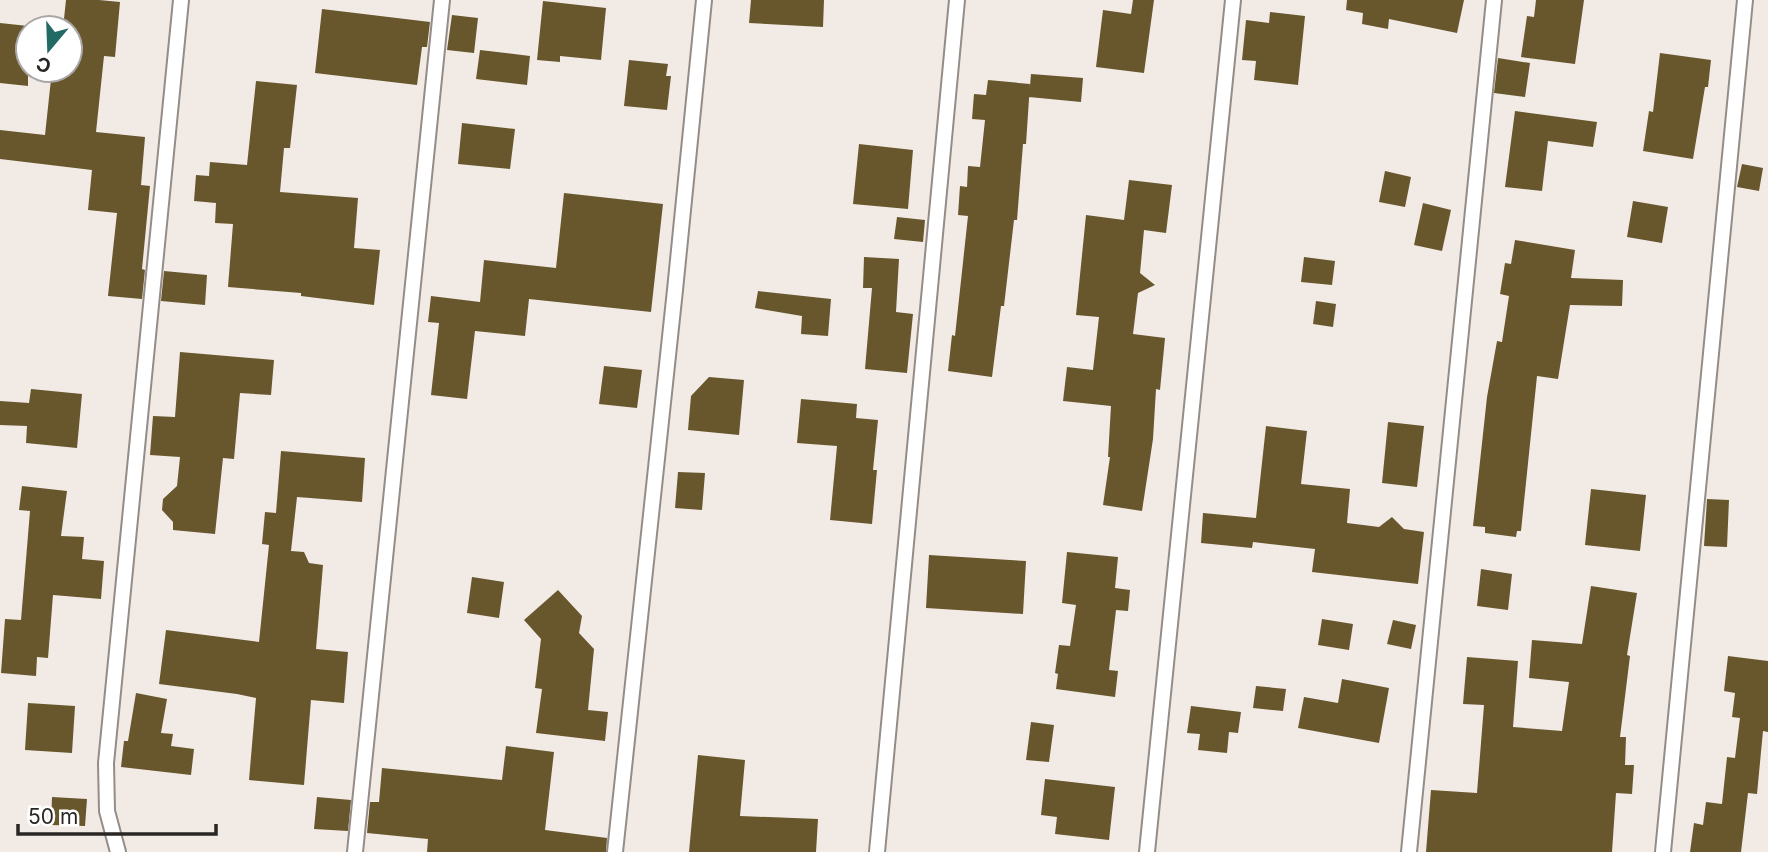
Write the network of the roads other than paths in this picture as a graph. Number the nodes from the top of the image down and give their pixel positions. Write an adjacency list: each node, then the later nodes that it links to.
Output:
1 (181, 0): 8 (lane)
2 (442, 0): 9 (lane)
3 (704, 0): 10 (lane)
4 (957, 0): 11 (lane)
5 (1233, 0): 12 (lane)
6 (1494, 0): 13 (lane)
7 (1745, 0): 14 (lane)
8 (118, 852)
9 (355, 852)
10 (615, 852)
11 (877, 852)
12 (1147, 852)
13 (1409, 852)
14 (1663, 852)

